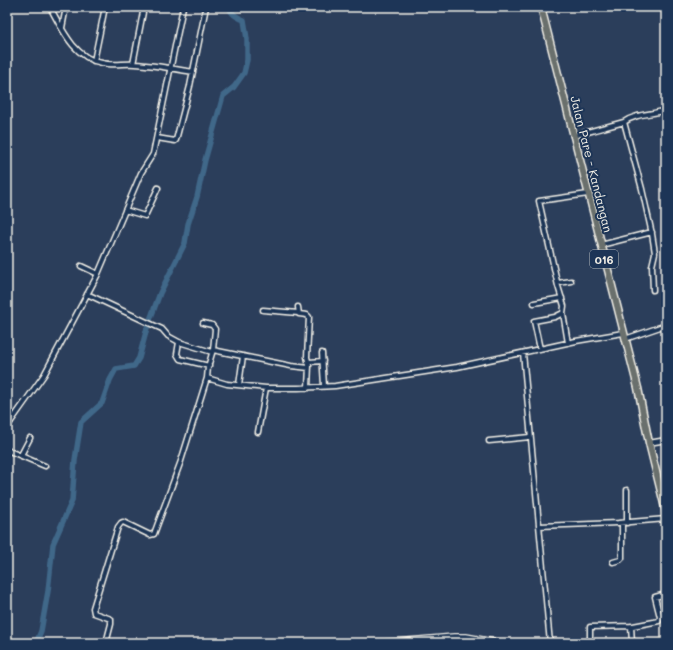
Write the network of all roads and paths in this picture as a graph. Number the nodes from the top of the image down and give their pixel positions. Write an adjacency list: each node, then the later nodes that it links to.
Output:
1 (50, 7): 8 (street)
2 (66, 7): 8 (street)
3 (105, 7): 9 (street)
4 (144, 7): 10 (street)
5 (183, 7): 11 (street)
6 (206, 7): 12 (street)
7 (540, 7): 15 (main road, Jalan Pare - Kandangan / 016)
8 (62, 28): 9 (street)
9 (94, 61): 10 (street)
10 (133, 64): 11 (street)
11 (171, 69): 12 (street); 16 (street)
12 (193, 72): 16 (street)
13 (666, 110): 14 (street)
14 (624, 122): 15 (street); 20 (street)
15 (573, 136): 18 (main road, Jalan Pare - Kandangan / 016)
16 (157, 138): 19 (street)
17 (158, 188): 19 (street)
18 (588, 194): 21 (main road, Jalan Pare - Kandangan / 016); 25 (street)
19 (125, 210): 23 (street)
20 (652, 232): 21 (street); 26 (street)
21 (601, 245): 36 (main road, Jalan Pare - Kandangan / 016)
22 (81, 266): 23 (street)
23 (98, 274): 27 (street)
24 (572, 281): 25 (street)
25 (558, 283): 28 (street)
26 (653, 290)
27 (87, 294): 37 (street); 53 (street)
28 (562, 298): 29 (street); 33 (street)
29 (534, 303)
30 (298, 307): 32 (street)
31 (263, 310): 32 (street)
32 (298, 313): 45 (street)
33 (563, 313): 38 (street); 39 (street)
34 (203, 323): 40 (street)
35 (666, 325): 36 (street)
36 (624, 336): 38 (street); 59 (main road, Jalan Pare - Kandangan / 016)
37 (179, 342): 40 (street); 46 (street)
38 (568, 343): 39 (street)
39 (540, 349): 42 (street)
40 (213, 351): 43 (street); 46 (street)
41 (322, 353): 44 (street)
42 (523, 353): 50 (street); 55 (street)
43 (243, 356): 47 (street); 49 (street)
44 (322, 361): 45 (street); 50 (street)
45 (308, 362): 47 (street)
46 (209, 366): 48 (street)
47 (309, 368): 52 (street)
48 (207, 378): 49 (street); 72 (street)
49 (239, 385): 51 (street)
50 (324, 386): 52 (street)
51 (266, 388): 52 (street); 54 (street)
52 (308, 388)
53 (7, 428)
54 (258, 432)
55 (530, 437): 58 (street); 68 (street)
56 (30, 438): 61 (street)
57 (666, 440): 59 (street)
58 (489, 441)
59 (648, 443): 64 (main road, Jalan Pare - Kandangan / 016)
60 (7, 450): 61 (street)
61 (21, 455): 62 (street)
62 (45, 466)
63 (627, 490): 66 (street)
64 (666, 512)
65 (666, 519): 66 (street)
66 (627, 522): 67 (street)
67 (622, 523): 68 (street); 69 (street)
68 (540, 526): 75 (street)
69 (613, 562)
70 (666, 594): 71 (street)
71 (631, 626): 76 (street); 77 (street)
72 (106, 643)
73 (385, 643): 74 (street)
74 (499, 643)
75 (550, 643)
76 (590, 643)
77 (632, 643)

